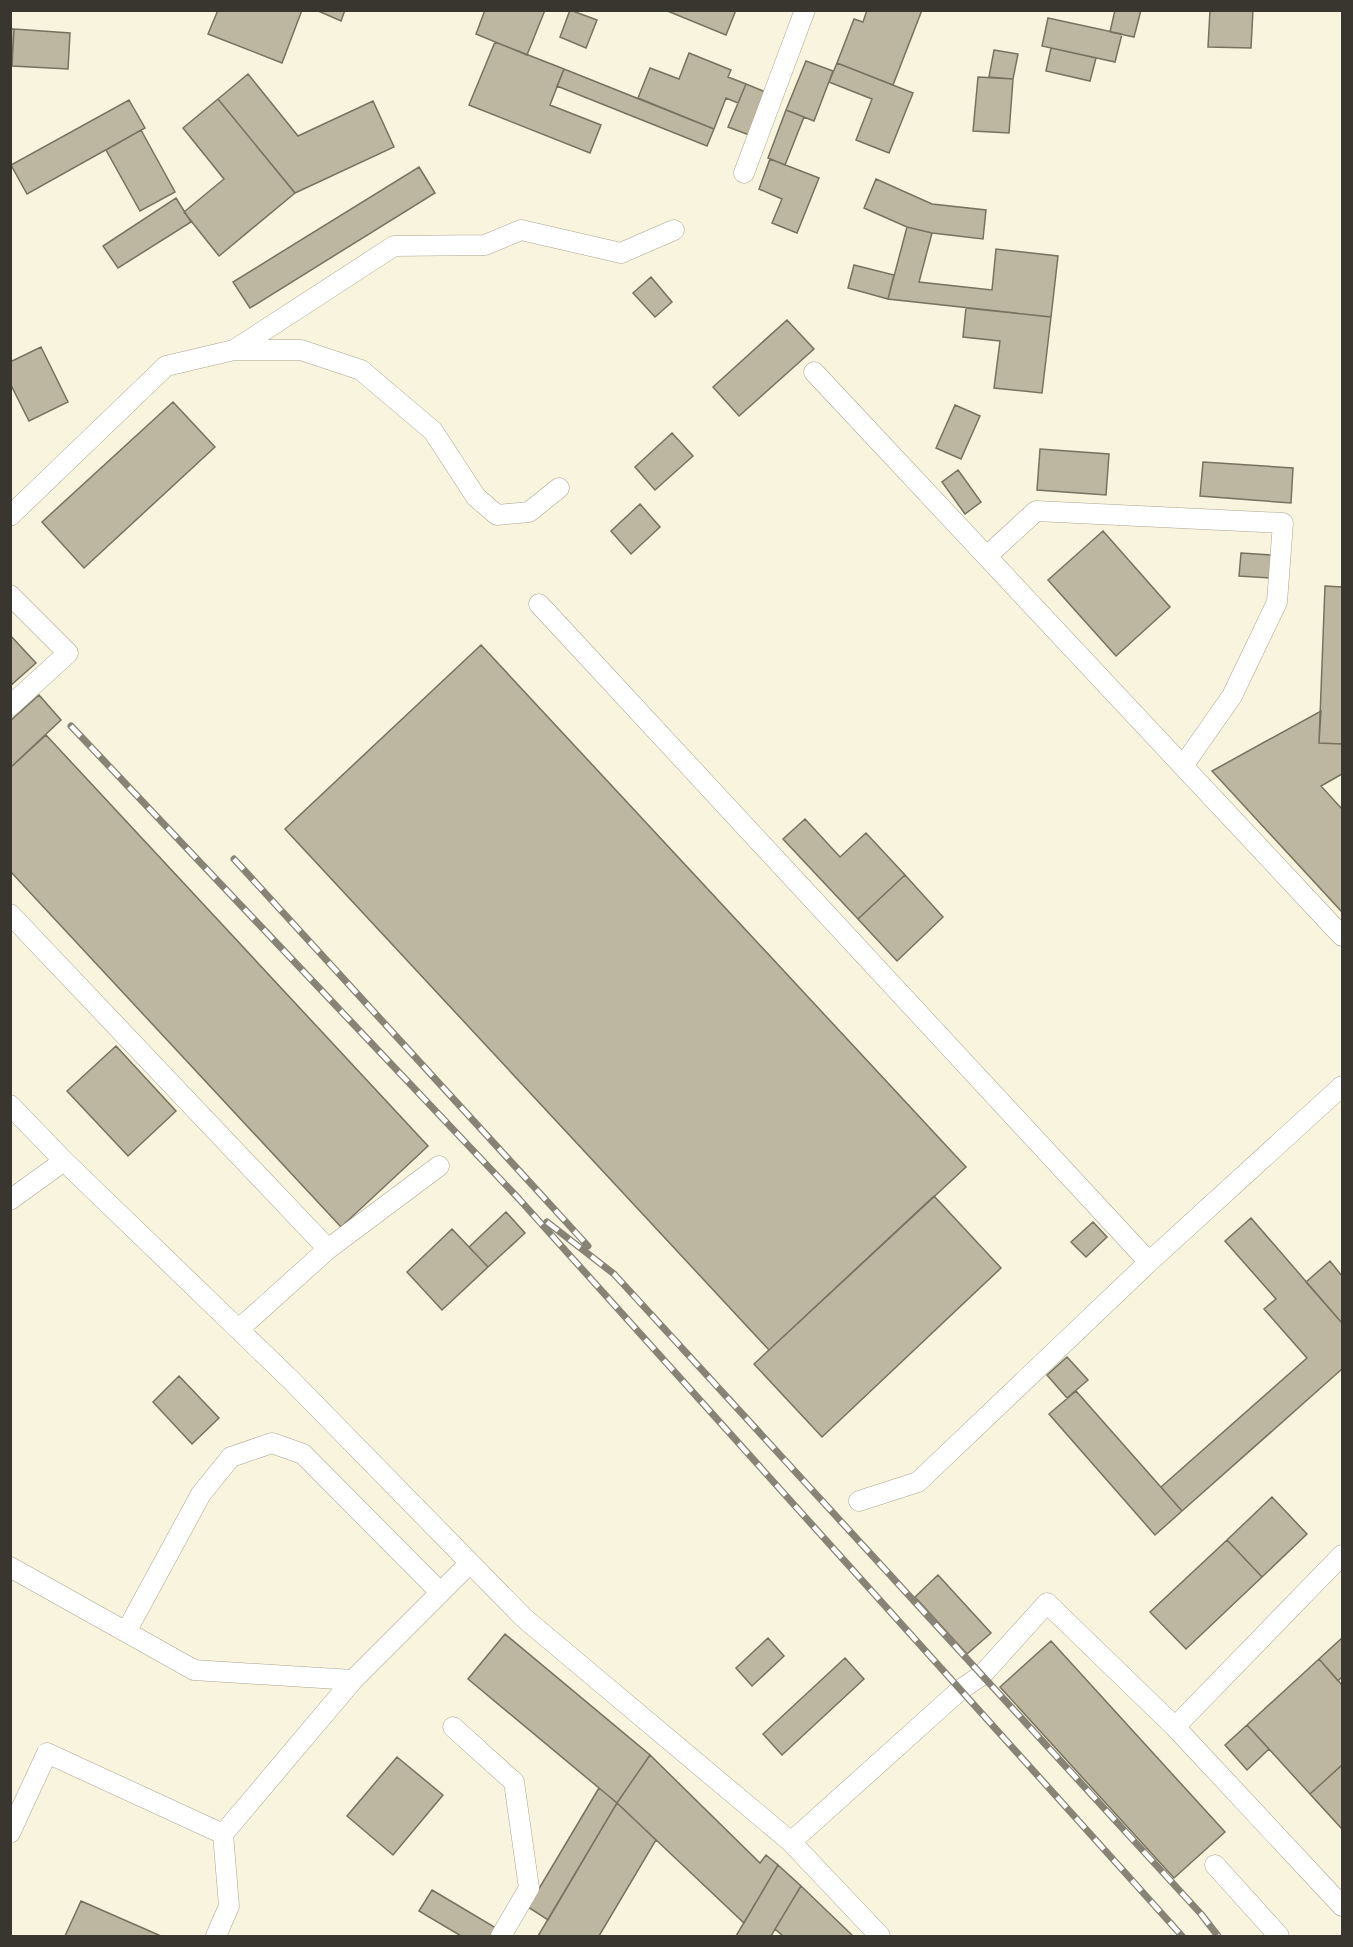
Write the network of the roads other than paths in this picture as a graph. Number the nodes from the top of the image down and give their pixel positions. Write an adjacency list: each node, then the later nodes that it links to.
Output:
1 (806, 10): 2 (lane)
2 (744, 173)
3 (674, 230): 4 (lane)
4 (234, 350): 6 (lane); 7 (lane)
5 (814, 372): 8 (lane)
6 (559, 488)
7 (10, 516)
8 (987, 556): 12 (lane); 12 (lane)
9 (10, 594): 11 (lane)
10 (539, 604): 21 (lane)
11 (10, 706)
12 (1183, 766): 14 (lane)
13 (10, 914): 20 (lane)
14 (1342, 936)
15 (1342, 1086): 21 (lane)
16 (10, 1105): 17 (lane)
17 (64, 1161): 19 (lane); 22 (lane)
18 (439, 1166): 20 (lane)
19 (10, 1200)
20 (328, 1249): 22 (lane)
21 (1149, 1262): 23 (lane)
22 (239, 1329): 25 (lane)
23 (860, 1501)
24 (1342, 1555): 31 (lane)
25 (470, 1563): 27 (lane); 34 (lane)
26 (10, 1566): 28 (lane)
27 (440, 1592): 28 (lane); 29 (lane)
28 (126, 1632): 29 (lane)
29 (353, 1680): 33 (lane)
30 (453, 1727): 38 (lane)
31 (1175, 1727): 34 (lane); 36 (lane)
32 (10, 1833): 33 (lane)
33 (223, 1834): 37 (lane)
34 (791, 1842): 39 (lane)
35 (1215, 1865): 40 (lane)
36 (1342, 1906)
37 (216, 1936)
38 (501, 1936)
39 (880, 1936)
40 (1279, 1936)

